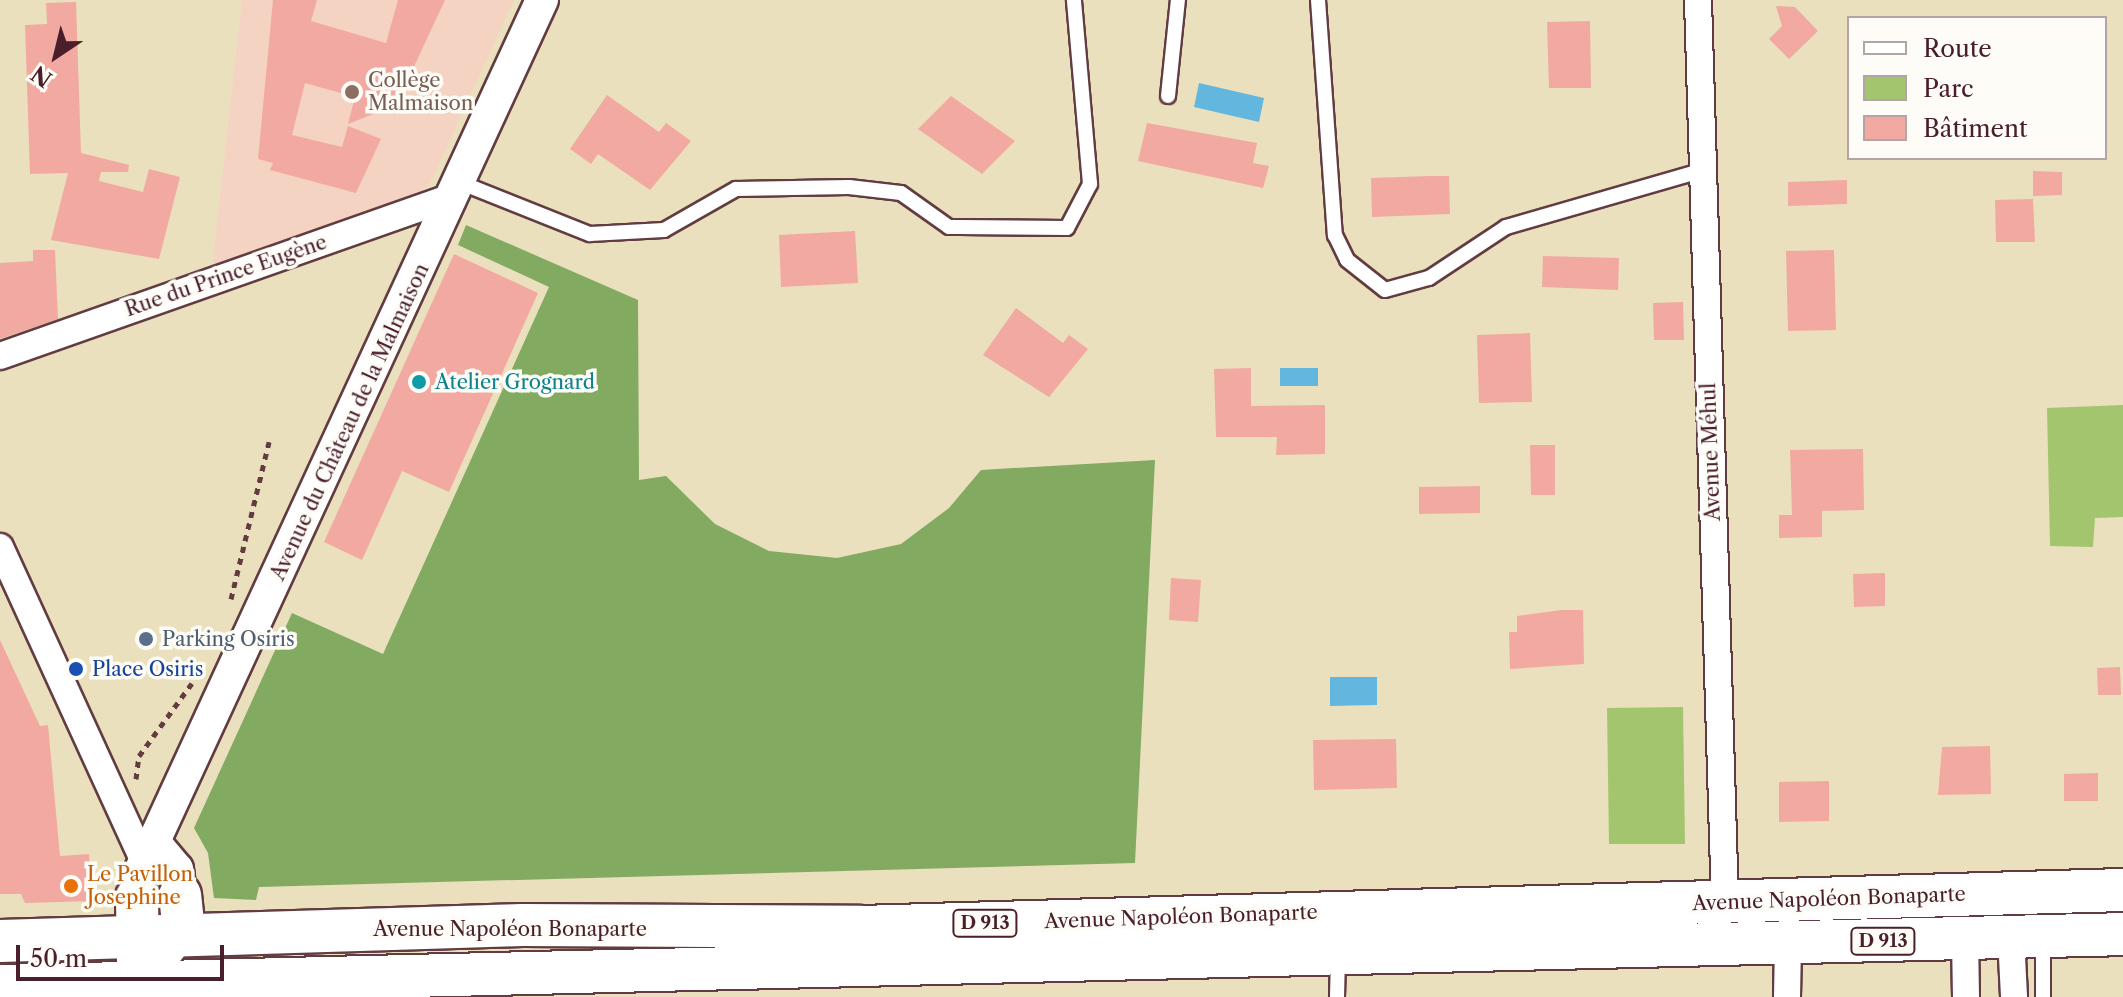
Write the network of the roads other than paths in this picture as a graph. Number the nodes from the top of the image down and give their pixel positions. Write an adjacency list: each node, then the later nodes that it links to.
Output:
1 (542, 0): 8 (street, Avenue du Château de la Malmaison)
2 (1074, 0): 8 (lane)
3 (1178, 0): 6 (lane)
4 (1318, 0): 7 (lane)
5 (1698, 0): 7 (street, Avenue Méhul)
6 (1168, 96)
7 (1703, 170): 13 (street, Avenue Méhul)
8 (456, 190): 9 (street, Rue du Prince Eugène); 14 (street, Avenue du Château de la Malmaison)
9 (0, 356)
10 (0, 547): 14 (street)
11 (2123, 890): 12 (main road, Avenue Napoléon Bonaparte / D 913)
12 (2053, 893): 13 (main road, Avenue Napoléon Bonaparte / D 913); 19 (main road)
13 (1725, 903): 17 (main road, Avenue Napoléon Bonaparte / D 913)
14 (142, 914): 15 (main road); 15 (street); 21 (main road, Avenue Napoléon Bonaparte / D 913); 24 (main road); 25 (main road, Avenue Napoléon Bonaparte / D 913); 26 (main road, Avenue Napoléon Bonaparte / D 913)
15 (180, 914): 16 (main road, Avenue Napoléon Bonaparte / D 913)
16 (415, 929): 17 (main road, Avenue Napoléon Bonaparte / D 913); 26 (main road)
17 (679, 930): 26 (main road, D 913)
18 (2123, 934): 19 (main road, Avenue Napoléon Bonaparte / D 913)
19 (2031, 937): 20 (main road, Avenue Napoléon Bonaparte / D 913); 30 (street); 31 (lane)
20 (1965, 939): 22 (main road, Avenue Napoléon Bonaparte / D 913); 29 (street)
21 (0, 941)
22 (1788, 943): 23 (main road, Avenue Napoléon Bonaparte / D 913); 28 (street)
23 (1338, 956): 26 (main road, Avenue Napoléon Bonaparte / D 913); 27 (lane)
24 (0, 974)
25 (0, 986)
26 (445, 988)
27 (1337, 997)
28 (1787, 997)
29 (1966, 997)
30 (2014, 997)
31 (2043, 997)

